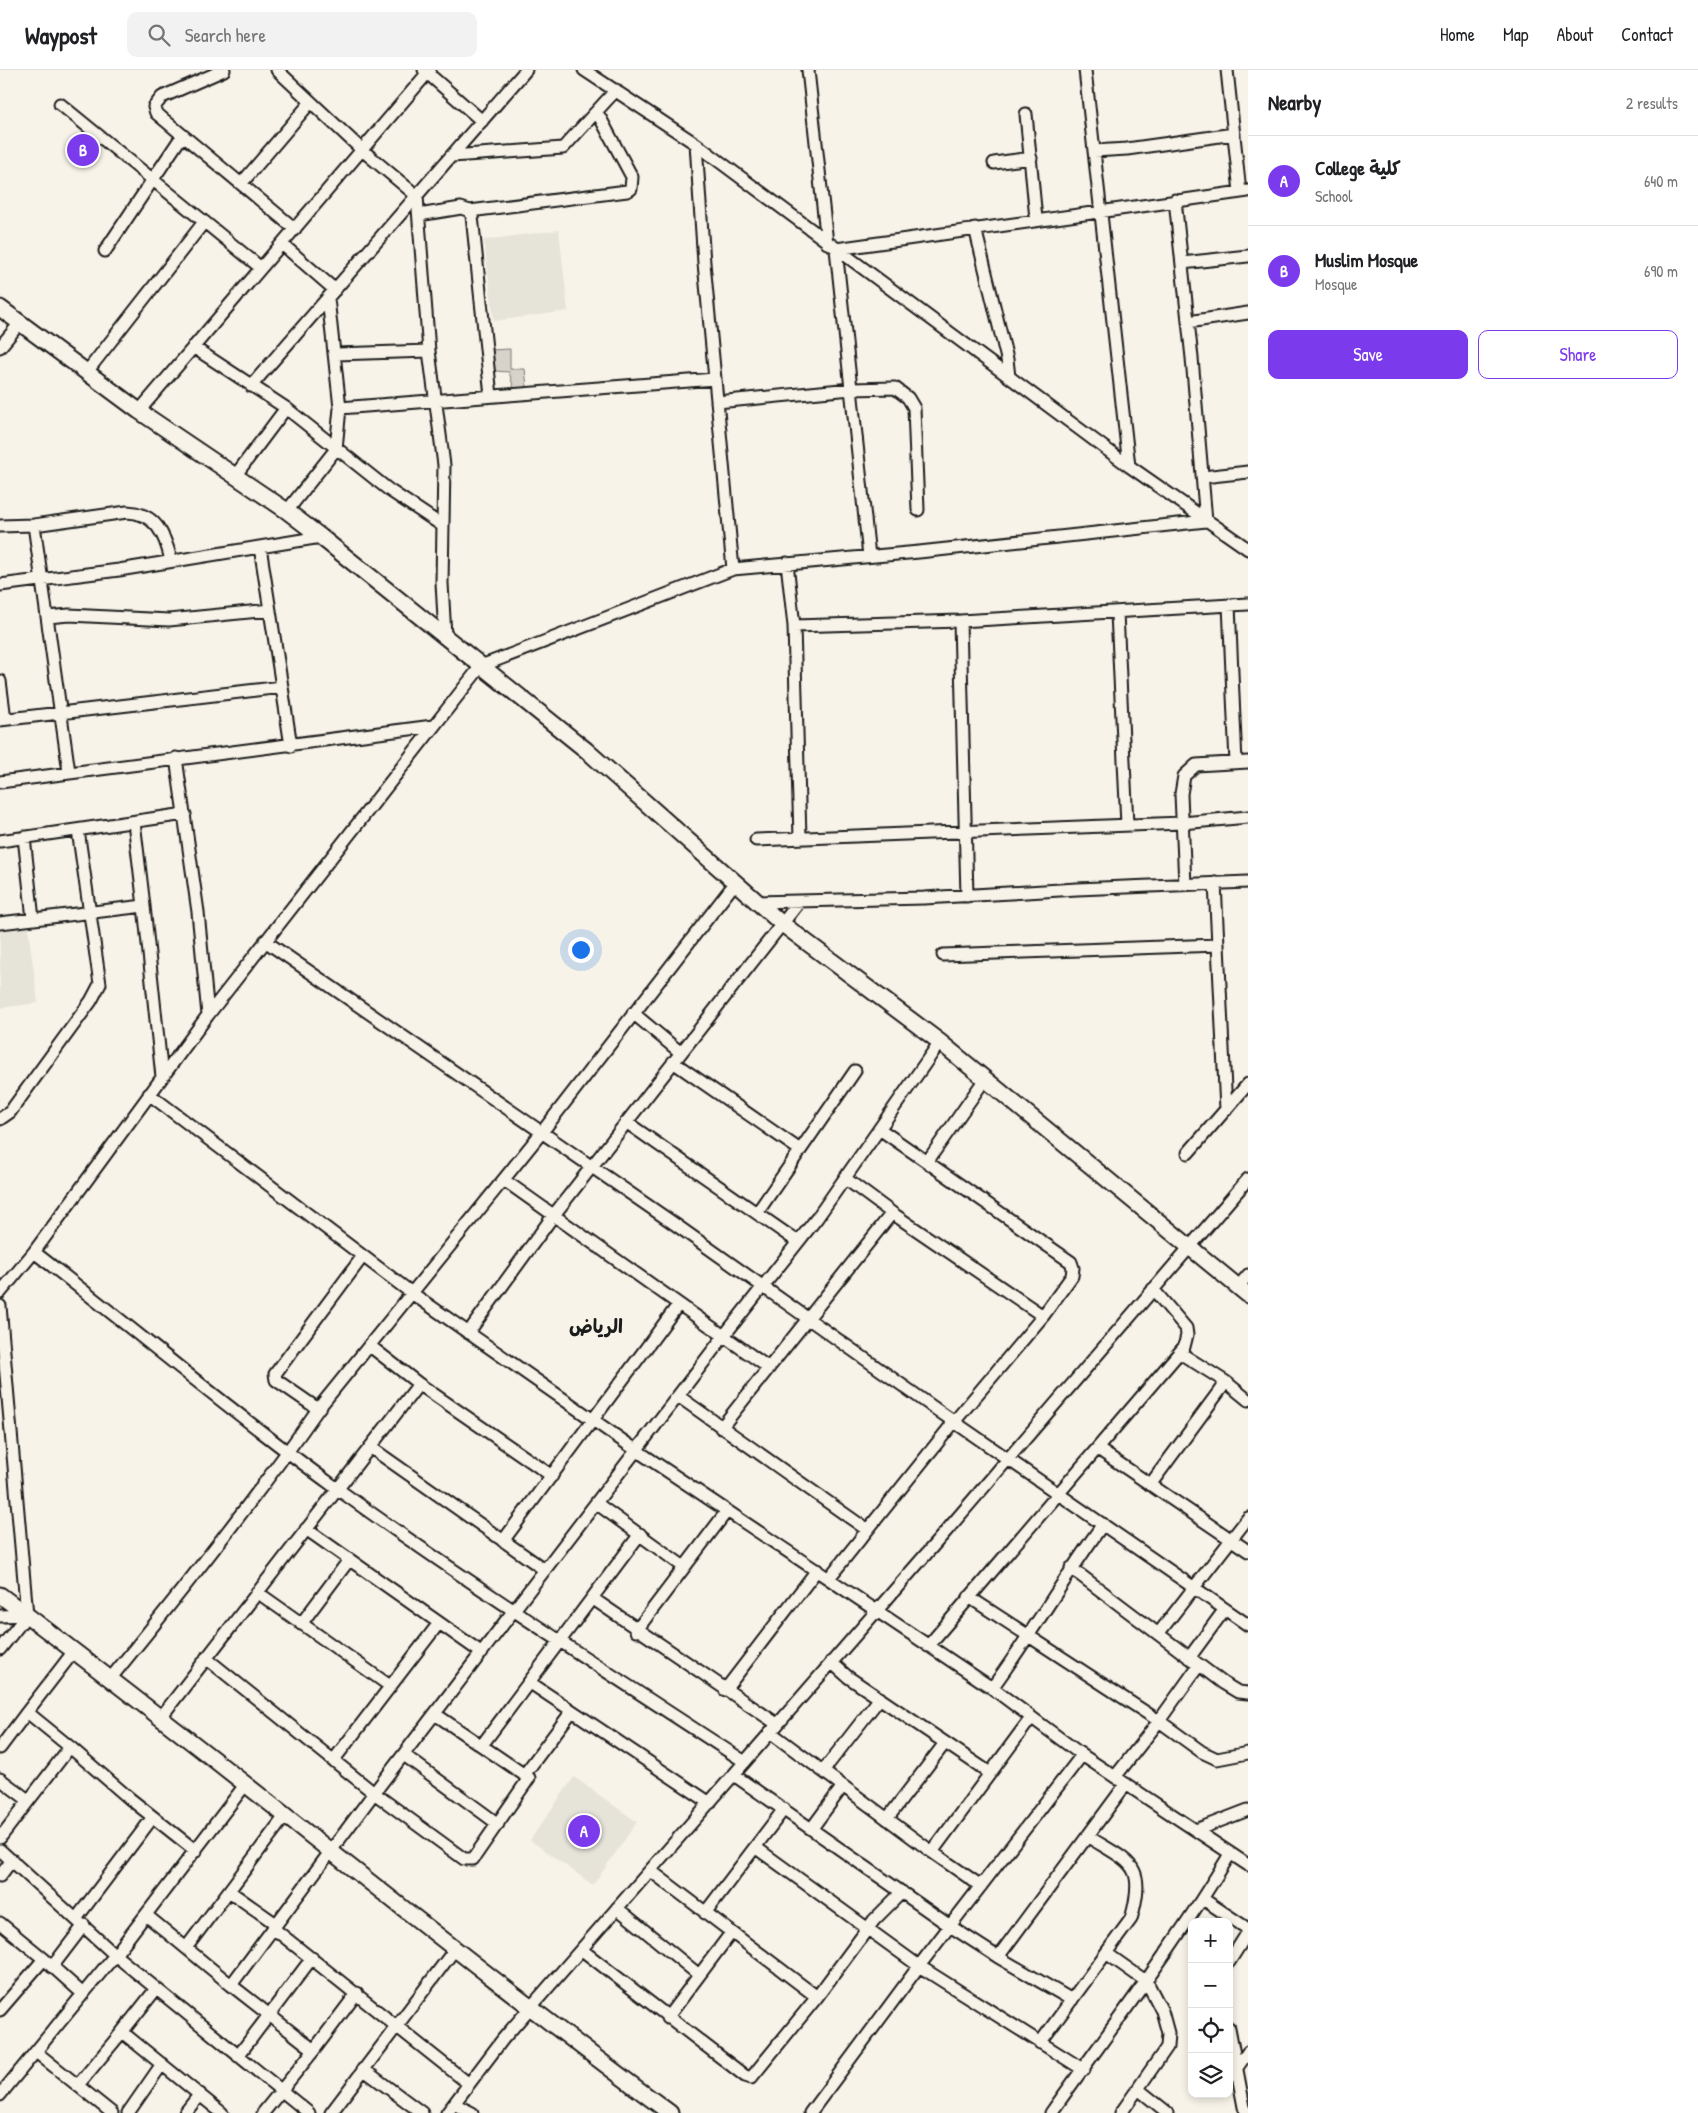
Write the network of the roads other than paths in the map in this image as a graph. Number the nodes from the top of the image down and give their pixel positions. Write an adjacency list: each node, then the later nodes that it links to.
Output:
1 (224, 70): 16 (street)
2 (277, 70): 10 (street)
3 (526, 70): 14 (street)
4 (808, 70): 36 (street)
5 (1085, 70): 19 (street)
6 (1227, 70): 15 (street)
7 (427, 71): 14 (street); 18 (street)
8 (591, 72): 9 (street)
9 (616, 90): 12 (street); 17 (street)
10 (310, 103): 18 (street); 24 (street)
11 (60, 104): 23 (street)
12 (597, 112): 20 (street); 29 (street)
13 (1026, 114): 21 (street)
14 (482, 120): 20 (street)
15 (1234, 134): 19 (street); 25 (street)
16 (182, 136): 23 (street); 24 (street)
17 (696, 144): 36 (street); 52 (street)
18 (361, 149): 26 (street); 34 (street)
19 (1094, 151): 28 (street)
20 (452, 156): 26 (street)
21 (1031, 158): 22 (street); 31 (street)
22 (994, 163)
23 (152, 180): 32 (street); 37 (street)
24 (241, 184): 34 (street)
25 (1244, 191): 27 (street)
26 (417, 196): 30 (street); 41 (street)
27 (1175, 200): 28 (street); 39 (street)
28 (1100, 210): 31 (street); 62 (street)
29 (470, 211): 30 (street); 55 (street)
30 (418, 215): 48 (street)
31 (1036, 219): 33 (street)
32 (204, 222): 40 (street); 50 (street)
33 (975, 228): 36 (street); 51 (street)
34 (295, 229): 35 (street)
35 (282, 244): 40 (street); 41 (street)
36 (832, 246): 51 (street); 54 (street)
37 (105, 251)
38 (1248, 256): 39 (street)
39 (1182, 263): 44 (street)
40 (261, 268): 47 (street)
41 (332, 294): 49 (street); 53 (street)
42 (0, 308): 45 (street)
43 (1248, 313): 44 (street)
44 (1188, 322): 65 (street)
45 (20, 323): 46 (street); 50 (street)
46 (0, 347)
47 (193, 347): 53 (street); 60 (street)
48 (428, 351): 49 (street); 56 (street)
49 (336, 354): 59 (street)
50 (86, 373): 60 (street)
51 (1008, 377): 62 (street)
52 (714, 379): 55 (street); 57 (street)
53 (251, 386): 58 (street)
54 (851, 389): 57 (street); 66 (street); 76 (street)
55 (491, 396): 56 (street)
56 (434, 400): 59 (street); 71 (street)
57 (717, 402): 79 (street)
58 (286, 408): 61 (street); 64 (street)
59 (340, 408): 61 (street)
60 (139, 411): 64 (street)
61 (336, 449): 67 (street); 71 (street)
62 (1129, 466): 68 (street)
63 (1248, 472): 65 (street)
64 (235, 476): 67 (street)
65 (1203, 476): 68 (street)
66 (918, 510)
67 (287, 511): 72 (street)
68 (1206, 521): 73 (street); 76 (street)
69 (34, 525): 70 (street); 77 (street); 80 (street)
70 (0, 526)
71 (443, 526): 89 (street)
72 (321, 537): 74 (street); 89 (street)
73 (1243, 541): 75 (street)
74 (260, 547): 77 (street); 84 (street)
75 (1248, 549)
76 (869, 556): 78 (street)
77 (172, 560): 80 (street)
78 (787, 563): 79 (street); 88 (street)
79 (733, 569): 90 (street)
80 (42, 580): 81 (street); 86 (street)
81 (0, 585)
82 (1248, 604): 83 (street)
83 (1229, 605): 85 (street); 98 (street)
84 (270, 610): 86 (street); 92 (street)
85 (1117, 613): 87 (street); 105 (street)
86 (48, 616): 93 (street)
87 (960, 621): 88 (street); 107 (street)
88 (794, 626): 109 (street)
89 (445, 636): 90 (street)
90 (481, 666): 95 (street); 114 (street)
91 (0, 681): 94 (street)
92 (282, 687): 93 (street); 96 (street)
93 (61, 712): 94 (street); 99 (street)
94 (2, 719)
95 (433, 726): 96 (street); 124 (street)
96 (291, 746): 97 (street)
97 (176, 758): 99 (street); 101 (street)
98 (1242, 762): 104 (street)
99 (70, 772): 100 (street)
100 (0, 782)
101 (185, 814): 103 (street); 128 (street)
102 (1248, 818): 104 (street)
103 (134, 822): 106 (street); 119 (street)
104 (1182, 823): 105 (street); 115 (street)
105 (1127, 825): 107 (street)
106 (78, 830): 108 (street); 120 (street)
107 (966, 832): 109 (street); 116 (street)
108 (24, 838): 111 (street); 121 (street)
109 (800, 838): 110 (street)
110 (756, 840)
111 (0, 841)
112 (1248, 882): 113 (street)
113 (1215, 883): 115 (street); 125 (street)
114 (735, 884): 118 (street); 127 (street)
115 (1185, 884): 116 (street)
116 (968, 896): 117 (street)
117 (800, 901): 118 (street); 123 (street)
118 (755, 902): 123 (street)
119 (144, 906): 120 (street); 133 (street)
120 (88, 912): 121 (street); 138 (street)
121 (33, 919): 122 (street)
122 (0, 923)
123 (781, 923): 129 (street); 130 (street)
124 (265, 941): 128 (street); 141 (street)
125 (1218, 945): 126 (street); 137 (street)
126 (943, 956)
127 (633, 1013): 130 (street); 141 (street)
128 (208, 1015): 133 (street)
129 (940, 1042): 134 (street); 140 (street)
130 (680, 1053): 131 (street)
131 (673, 1062): 139 (street); 142 (street)
132 (855, 1071): 142 (street)
133 (162, 1077): 136 (street)
134 (985, 1079): 144 (street); 153 (street)
135 (1248, 1084): 137 (street)
136 (149, 1094): 154 (street); 155 (street)
137 (1226, 1110): 143 (street)
138 (0, 1119)
139 (626, 1122): 145 (street); 149 (street)
140 (881, 1130): 144 (street); 146 (street)
141 (542, 1132): 145 (street); 148 (street)
142 (800, 1150): 149 (street)
143 (1188, 1153)
144 (927, 1162): 164 (street)
145 (591, 1167): 151 (street); 157 (street)
146 (846, 1179): 150 (street); 152 (street)
147 (1248, 1179): 153 (street)
148 (504, 1180): 151 (street); 161 (street)
149 (757, 1213): 152 (street)
150 (892, 1213): 164 (street); 165 (street)
151 (553, 1216): 162 (street); 166 (street)
152 (798, 1242): 157 (street)
153 (1189, 1247): 158 (street); 159 (street)
154 (34, 1252): 160 (street); 182 (street)
155 (363, 1256): 161 (street); 175 (street)
156 (1248, 1275): 159 (street)
157 (764, 1286): 165 (street); 167 (street)
158 (1153, 1289): 169 (street); 183 (street)
159 (1243, 1291)
160 (0, 1292)
161 (413, 1294): 166 (street); 168 (street)
162 (678, 1305): 167 (street); 176 (street)
163 (0, 1306): 212 (street)
164 (1044, 1316): 177 (street)
165 (809, 1319): 170 (street); 177 (street)
166 (468, 1333): 176 (street)
167 (723, 1337): 170 (street); 173 (street)
168 (370, 1346): 172 (street); 175 (street)
169 (1180, 1353): 171 (street); 180 (street)
170 (769, 1368): 178 (street)
171 (1226, 1382): 174 (street); 185 (street)
172 (419, 1384): 179 (street); 184 (street)
173 (678, 1396): 178 (street); 181 (street)
174 (1248, 1400)
175 (318, 1409): 182 (street)
176 (593, 1420): 181 (street); 184 (street)
177 (954, 1422): 183 (street); 193 (street)
178 (722, 1428): 193 (street)
179 (370, 1448): 186 (street); 196 (street)
180 (1098, 1449): 185 (street); 187 (street)
181 (636, 1450): 188 (street); 189 (street)
182 (288, 1452): 186 (street); 228 (street)
183 (1007, 1458): 187 (street); 211 (street)
184 (552, 1476): 196 (street)
185 (1150, 1485): 195 (street)
186 (337, 1488): 192 (street); 210 (street)
187 (1059, 1494): 191 (street); 207 (street)
188 (596, 1503): 194 (street); 201 (street)
189 (728, 1511): 199 (street); 202 (street)
190 (1248, 1518): 195 (street)
191 (1103, 1524): 200 (street); 204 (street)
192 (306, 1529): 198 (street); 205 (street)
193 (866, 1529): 203 (street)
194 (640, 1534): 199 (street); 208 (street)
195 (1231, 1539): 197 (street); 204 (street)
196 (503, 1541): 201 (street)
197 (1248, 1551)
198 (349, 1560): 214 (street); 215 (street)
199 (684, 1567): 217 (street)
200 (1071, 1568): 218 (street); 219 (street)
201 (545, 1570): 210 (street)
202 (817, 1570): 203 (street); 232 (street)
203 (829, 1578): 211 (street)
204 (1193, 1586): 209 (street); 218 (street)
205 (257, 1592): 215 (street); 225 (street)
206 (0, 1595): 212 (street)
207 (969, 1597): 219 (street); 221 (street)
208 (592, 1598): 217 (street); 220 (street)
209 (1224, 1609): 216 (street); 226 (street)
210 (515, 1610): 220 (street); 224 (street)
211 (877, 1610): 221 (street); 227 (street)
212 (27, 1615): 213 (street); 222 (street); 223 (street)
213 (0, 1616)
214 (439, 1623): 224 (street); 230 (street)
215 (301, 1624): 230 (street)
216 (1248, 1625)
217 (636, 1631): 232 (street)
218 (1158, 1634): 226 (street)
219 (1028, 1635): 231 (street); 240 (street)
220 (560, 1640): 229 (street); 250 (street)
221 (928, 1646): 231 (street)
222 (0, 1649)
223 (74, 1651): 228 (street); 236 (street)
224 (482, 1653): 237 (street)
225 (206, 1658): 238 (street); 249 (street)
226 (1194, 1661): 233 (street); 240 (street)
227 (830, 1662): 234 (street); 241 (street)
228 (110, 1679): 238 (street)
229 (529, 1682): 235 (street); 243 (street)
230 (390, 1686): 249 (street)
231 (992, 1688): 239 (street)
232 (725, 1690): 241 (street)
233 (1248, 1693)
234 (880, 1698): 242 (street); 251 (street)
235 (572, 1711): 253 (street); 262 (street)
236 (27, 1712): 244 (street); 245 (street)
237 (435, 1714): 243 (street); 247 (street)
238 (160, 1717): 258 (street)
239 (1031, 1718): 248 (street); 252 (street)
240 (1159, 1721): 246 (street); 255 (street)
241 (774, 1728): 250 (street); 251 (street)
242 (945, 1743): 252 (street); 267 (street)
243 (482, 1745): 253 (street)
244 (70, 1747): 261 (street); 266 (street)
245 (0, 1748)
246 (1248, 1754)
247 (404, 1755): 260 (street); 268 (street)
248 (1082, 1755): 255 (street); 283 (street)
249 (333, 1761): 260 (street)
250 (744, 1762): 254 (street)
251 (823, 1771): 259 (street)
252 (990, 1773): 277 (street)
253 (524, 1774): 268 (street)
254 (734, 1775): 262 (street); 263 (street)
255 (1115, 1777): 257 (street)
256 (0, 1779): 261 (street)
257 (1126, 1784): 270 (street); 271 (street)
258 (245, 1785): 265 (street); 276 (street)
259 (843, 1786): 267 (street); 269 (street)
260 (374, 1793): 268 (street); 275 (street)
261 (28, 1800): 272 (street)
262 (710, 1803): 281 (street)
263 (784, 1808): 269 (street); 273 (street)
264 (1248, 1810): 270 (street)
265 (285, 1816): 275 (street); 284 (street)
266 (153, 1817): 276 (street); 291 (street)
267 (887, 1819): 277 (street)
268 (498, 1824)
269 (812, 1828): 285 (street)
270 (1196, 1830): 278 (street)
271 (1088, 1836): 300 (street); 303 (street)
272 (0, 1838)
273 (755, 1847): 288 (street); 294 (street)
274 (0, 1850): 279 (street)
275 (331, 1850): 292 (street); 298 (street)
276 (196, 1851): 289 (street)
277 (932, 1852): 283 (street)
278 (1230, 1854): 280 (street); 286 (street)
279 (12, 1860): 282 (street); 291 (street)
280 (1248, 1865)
281 (651, 1870): 287 (street); 288 (street)
282 (0, 1876)
283 (981, 1886): 293 (street)
284 (229, 1891): 292 (street); 297 (street)
285 (902, 1892): 293 (street); 294 (street)
286 (1203, 1899): 295 (street); 308 (street)
287 (617, 1908): 299 (street); 307 (street)
288 (705, 1913): 296 (street)
289 (146, 1915): 297 (street); 301 (street)
290 (0, 1922): 305 (street)
291 (80, 1922): 301 (street); 305 (street)
292 (275, 1926): 304 (street); 309 (street)
293 (950, 1926): 303 (street); 306 (street)
294 (866, 1929): 306 (street); 313 (street)
295 (1248, 1931): 302 (street)
296 (731, 1933): 307 (street); 313 (street)
297 (186, 1948): 309 (street)
298 (455, 1949): 315 (street); 319 (street)
299 (582, 1950): 315 (street); 318 (street)
300 (1106, 1953): 308 (street); 314 (street)
301 (115, 1955): 310 (street); 312 (street)
302 (1233, 1955)
303 (998, 1957): 314 (street)
304 (312, 1958): 311 (street); 317 (street)
305 (48, 1963): 312 (street); 316 (street)
306 (919, 1966): 321 (street); 349 (street)
307 (700, 1975): 318 (street)
308 (1147, 1982): 330 (street); 333 (street)
309 (231, 1985): 317 (street)
310 (156, 1989): 320 (street); 326 (street)
311 (357, 1993): 319 (street); 322 (street)
312 (83, 1994): 324 (street)
313 (816, 1997): 318 (street)
314 (1072, 2000): 321 (street)
315 (531, 2008): 331 (street); 348 (street)
316 (0, 2010)
317 (270, 2014): 322 (street); 326 (street)
318 (667, 2018)
319 (396, 2025): 328 (street); 331 (street)
320 (122, 2032): 327 (street); 332 (street)
321 (1040, 2043): 330 (street)
322 (314, 2050): 334 (street)
323 (1233, 2051): 329 (street)
324 (36, 2052): 332 (street); 336 (street)
325 (1248, 2052): 329 (street)
326 (238, 2056): 334 (street)
327 (162, 2064): 335 (street); 340 (street)
328 (363, 2069): 345 (street); 346 (street)
329 (1236, 2069): 352 (street)
330 (1084, 2070): 338 (street)
331 (469, 2084): 337 (street)
332 (78, 2085): 339 (street)
333 (1138, 2089): 350 (street); 351 (street)
334 (280, 2090): 343 (street); 344 (street)
335 (200, 2094): 341 (street); 342 (street)
336 (0, 2095)
337 (451, 2108): 347 (street)
338 (1056, 2111)
339 (112, 2113)
340 (128, 2113)
341 (185, 2113)
342 (222, 2113)
343 (263, 2113)
344 (308, 2113)
345 (330, 2113)
346 (422, 2113)
347 (472, 2113)
348 (670, 2113)
349 (810, 2113)
350 (1121, 2113)
351 (1168, 2113)
352 (1247, 2113)

